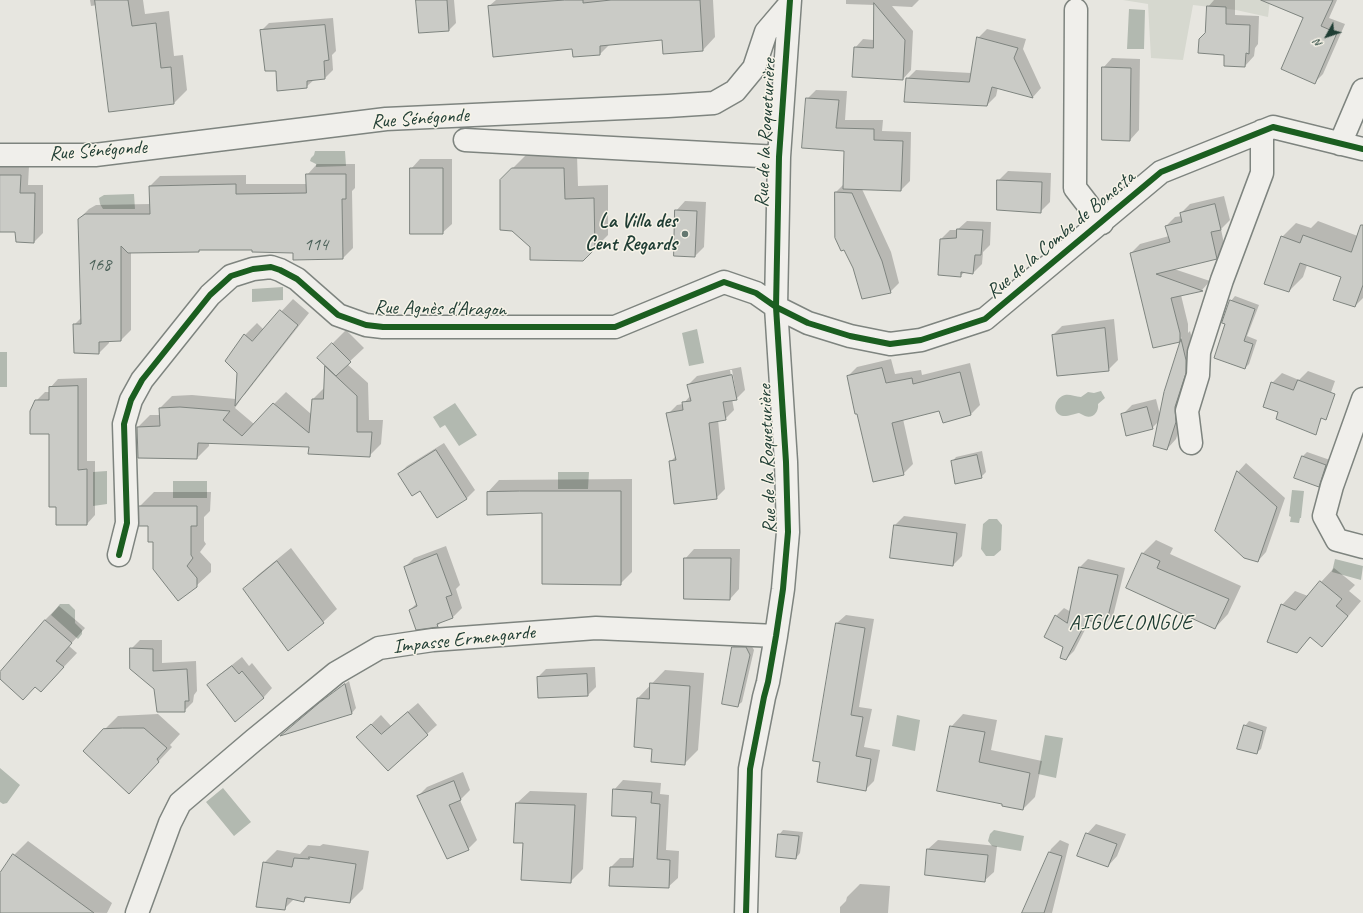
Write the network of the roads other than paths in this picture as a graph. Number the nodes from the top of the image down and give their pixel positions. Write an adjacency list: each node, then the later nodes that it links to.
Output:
1 (790, 3): 8 (street, Rue Sénégonde); 9 (street, Rue de la Roqueturière)
2 (1076, 10): 10 (street, Rue de la Combe de Bonesta)
3 (1363, 90): 6 (street)
4 (1262, 132): 6 (street, Rue de la Combe de Bonesta); 10 (street, Rue de la Combe de Bonesta); 13 (street)
5 (465, 140): 9 (street)
6 (1340, 144): 7 (street, Rue de la Combe de Bonesta)
7 (1363, 149)
8 (0, 154)
9 (779, 157): 11 (street, Rue de la Roqueturière)
10 (1102, 223): 11 (street, Rue de la Combe de Bonesta)
11 (776, 307): 15 (street, Rue Agnès d'Aragon); 16 (street, Rue de la Roqueturière)
12 (1363, 400): 14 (street)
13 (1191, 443)
14 (1363, 547)
15 (119, 555)
16 (776, 636): 17 (street, Impasse Ermengarde); 18 (street, Rue de la Roqueturière)
17 (137, 913)
18 (746, 913)

